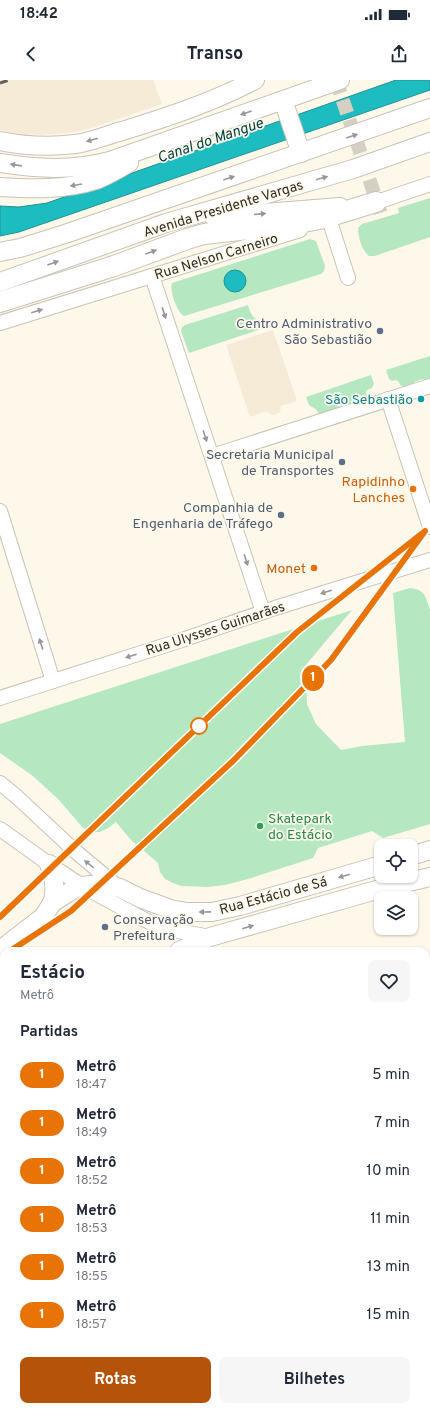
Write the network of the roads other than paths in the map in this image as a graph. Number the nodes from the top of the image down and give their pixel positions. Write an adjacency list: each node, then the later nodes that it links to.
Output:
1 (255, 80): 5 (main road)
2 (340, 80): 3 (main road)
3 (285, 107): 8 (main road, one-way to 8); 9 (main road)
4 (430, 108): 9 (main road, Avenida Presidente Vargas, one-way to 4)
5 (170, 117): 6 (main road, one-way to 6); 11 (main road)
6 (0, 141)
7 (430, 142): 14 (main road, Avenida Presidente Vargas, one-way to 7)
8 (158, 143): 11 (main road); 13 (main road, one-way to 13)
9 (298, 146): 15 (main road, Avenida Presidente Vargas, one-way to 9)
10 (0, 163): 11 (main road, one-way to 10)
11 (43, 168)
12 (430, 184): 16 (street, Rua Nelson Carneiro)
13 (0, 187)
14 (271, 193): 15 (main road); 18 (main road, Avenida Presidente Vargas)
15 (178, 195): 19 (main road, Avenida Presidente Vargas)
16 (376, 202): 17 (street, Rua Nelson Carneiro); 18 (main road, one-way to 16); 23 (highway, one-way to 16)
17 (330, 222): 20 (street, Rua Nelson Carneiro); 21 (street)
18 (166, 223): 22 (main road, Avenida Presidente Vargas, one-way to 18)
19 (0, 252)
20 (152, 276): 24 (street, Rua Nelson Carneiro, one-way to 20); 27 (street, one-way to 27)
21 (348, 278)
22 (8, 279)
23 (0, 302)
24 (0, 323)
25 (430, 386): 26 (street)
26 (388, 399): 27 (street); 29 (street)
27 (212, 456): 32 (street, one-way to 32)
28 (1, 515): 33 (street, one-way to 28)
29 (430, 527)
30 (423, 562): 31 (street); 32 (street, Rua Ulysses Guimarães, one-way to 32)
31 (430, 571)
32 (264, 612): 33 (street, Rua Ulysses Guimarães, one-way to 33)
33 (53, 681): 34 (street, Rua Ulysses Guimarães)
34 (0, 698)
35 (0, 783): 46 (street, one-way to 35)
36 (0, 829): 39 (street)
37 (430, 850): 38 (main road)
38 (418, 854)
39 (49, 864): 45 (street); 48 (main road)
40 (430, 865): 42 (main road)
41 (374, 867): 46 (main road, Rua Estácio de Sá, one-way to 46)
42 (418, 871)
43 (430, 877): 47 (main road, Rua Estácio de Sá)
44 (392, 883): 47 (main road)
45 (82, 886): 46 (main road, Rua Estácio de Sá); 48 (main road); 49 (street)
46 (120, 888)
47 (380, 889): 49 (main road, Rua Estácio de Sá, one-way to 47)
48 (52, 904): 50 (main road)
49 (210, 937): 51 (main road, Rua Estácio de Sá)
50 (4, 947)
51 (188, 947)

